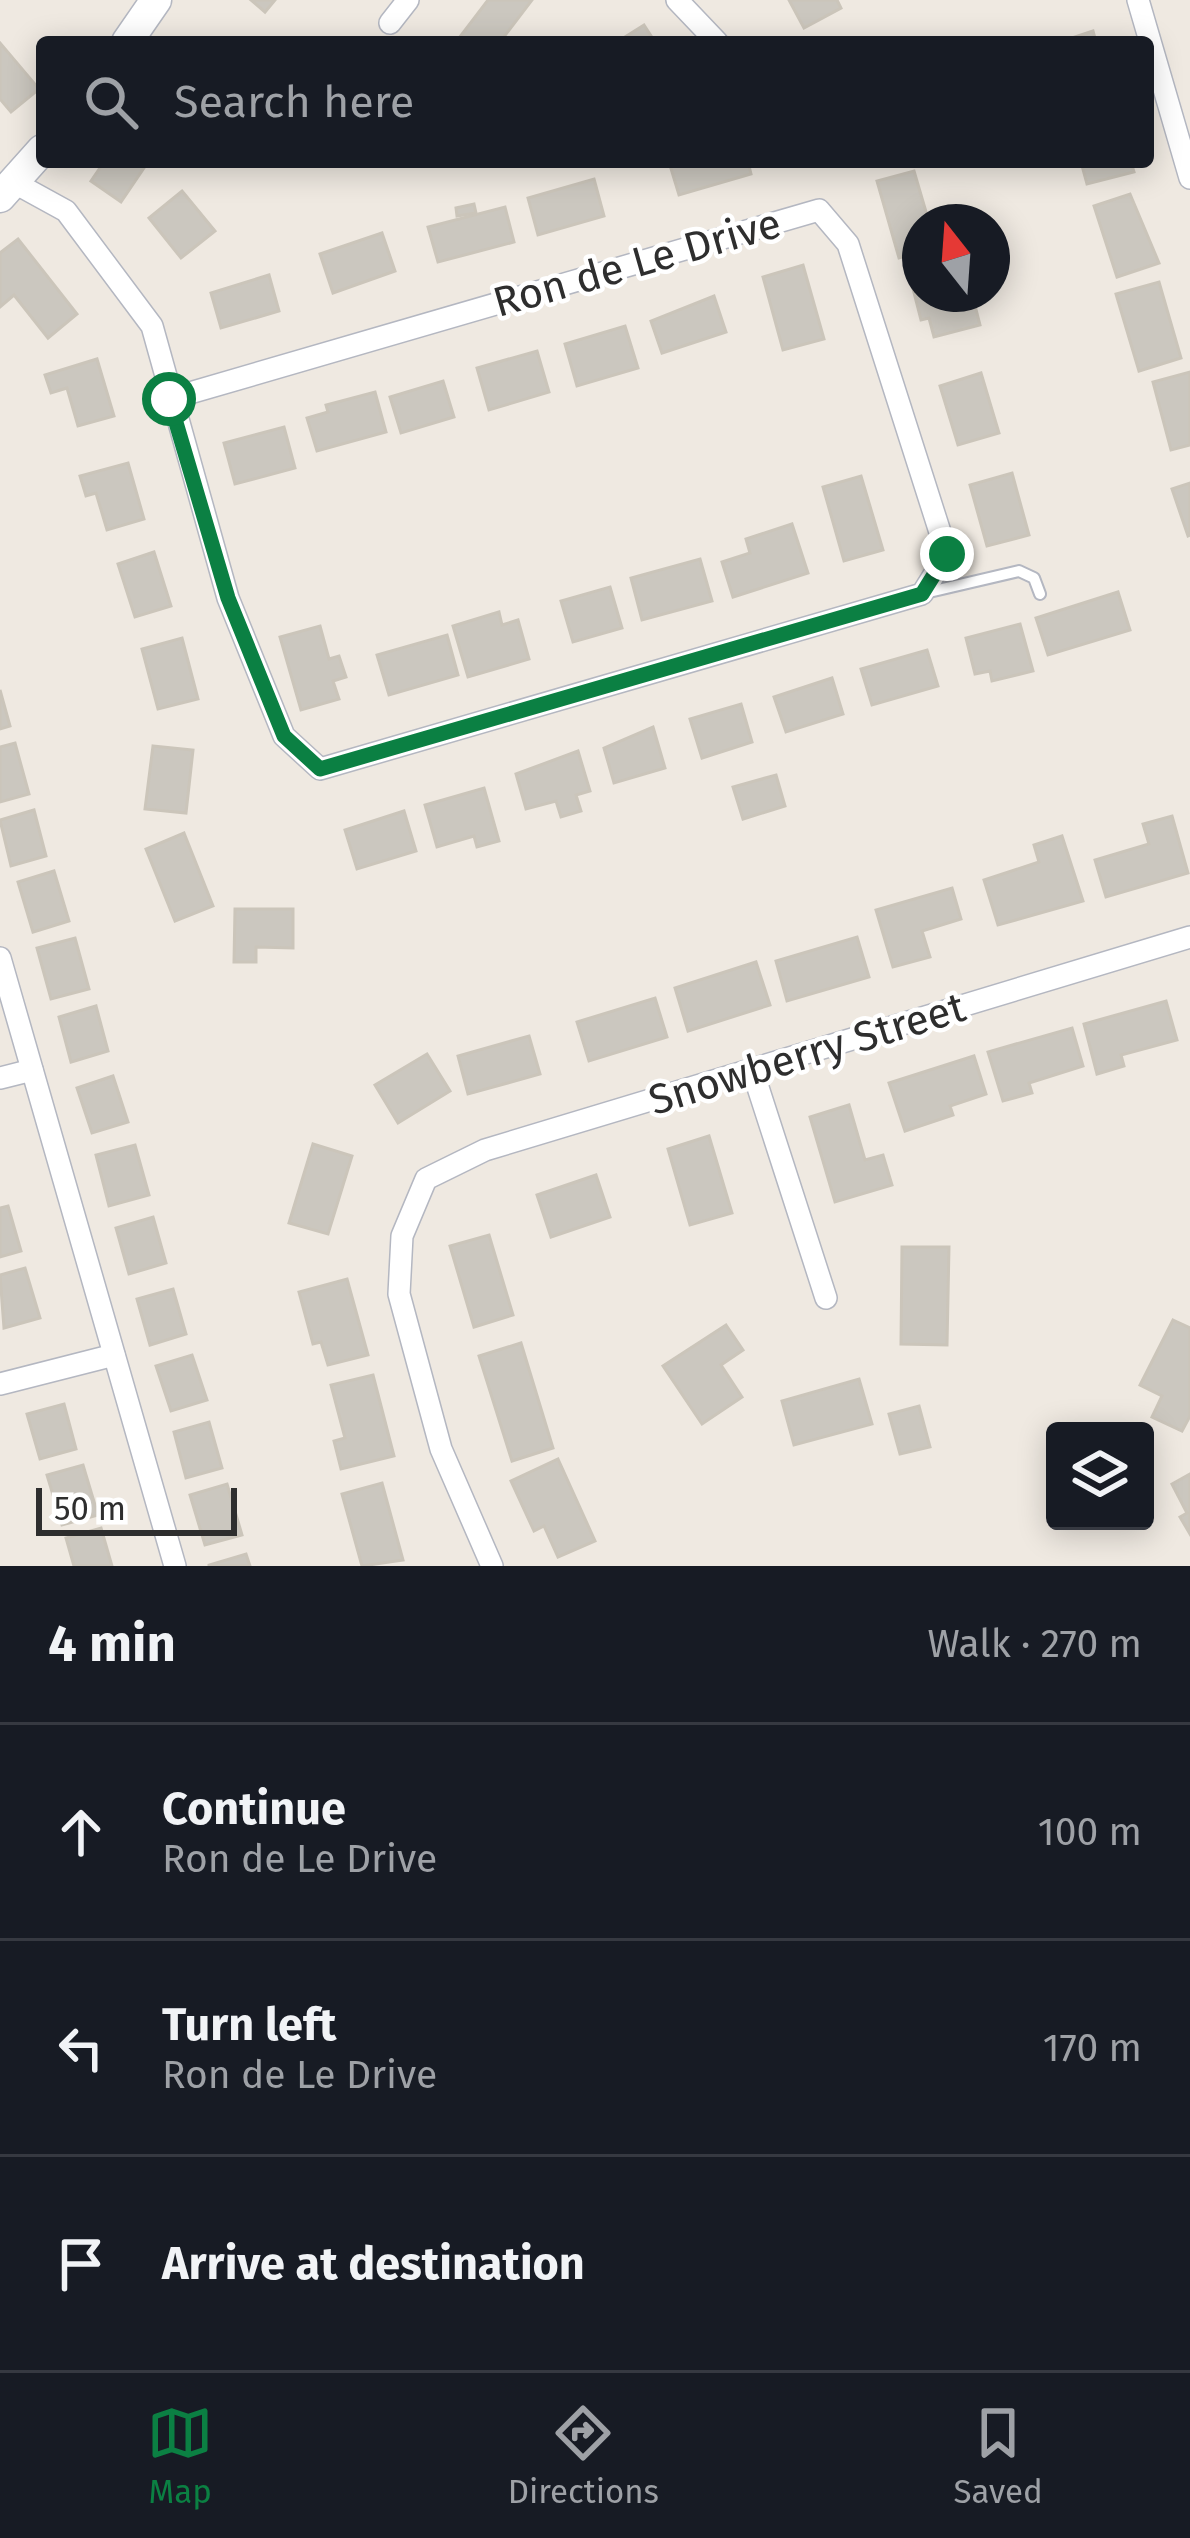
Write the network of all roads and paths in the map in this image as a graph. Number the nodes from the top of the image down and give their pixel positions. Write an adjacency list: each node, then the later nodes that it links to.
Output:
1 (156, 0): 6 (street)
2 (408, 0): 5 (street)
3 (677, 0): 7 (street)
4 (1138, 0): 8 (street)
5 (389, 23)
6 (131, 36)
7 (711, 36)
8 (1149, 36)
9 (1154, 55): 11 (street)
10 (36, 157): 12 (street)
11 (1190, 178)
12 (7, 190): 13 (street)
13 (169, 399): 14 (street); 14 (street, Ron de Le Drive)
14 (922, 594): 15 (lane)
15 (1040, 594)
16 (1190, 937): 19 (street, Snowberry Street)
17 (0, 958): 18 (street)
18 (32, 1070): 20 (street); 22 (street)
19 (753, 1072): 21 (street); 25 (street, Snowberry Street)
20 (0, 1078)
21 (826, 1298)
22 (114, 1355): 23 (street); 24 (street)
23 (0, 1384)
24 (175, 1566)
25 (492, 1566)

